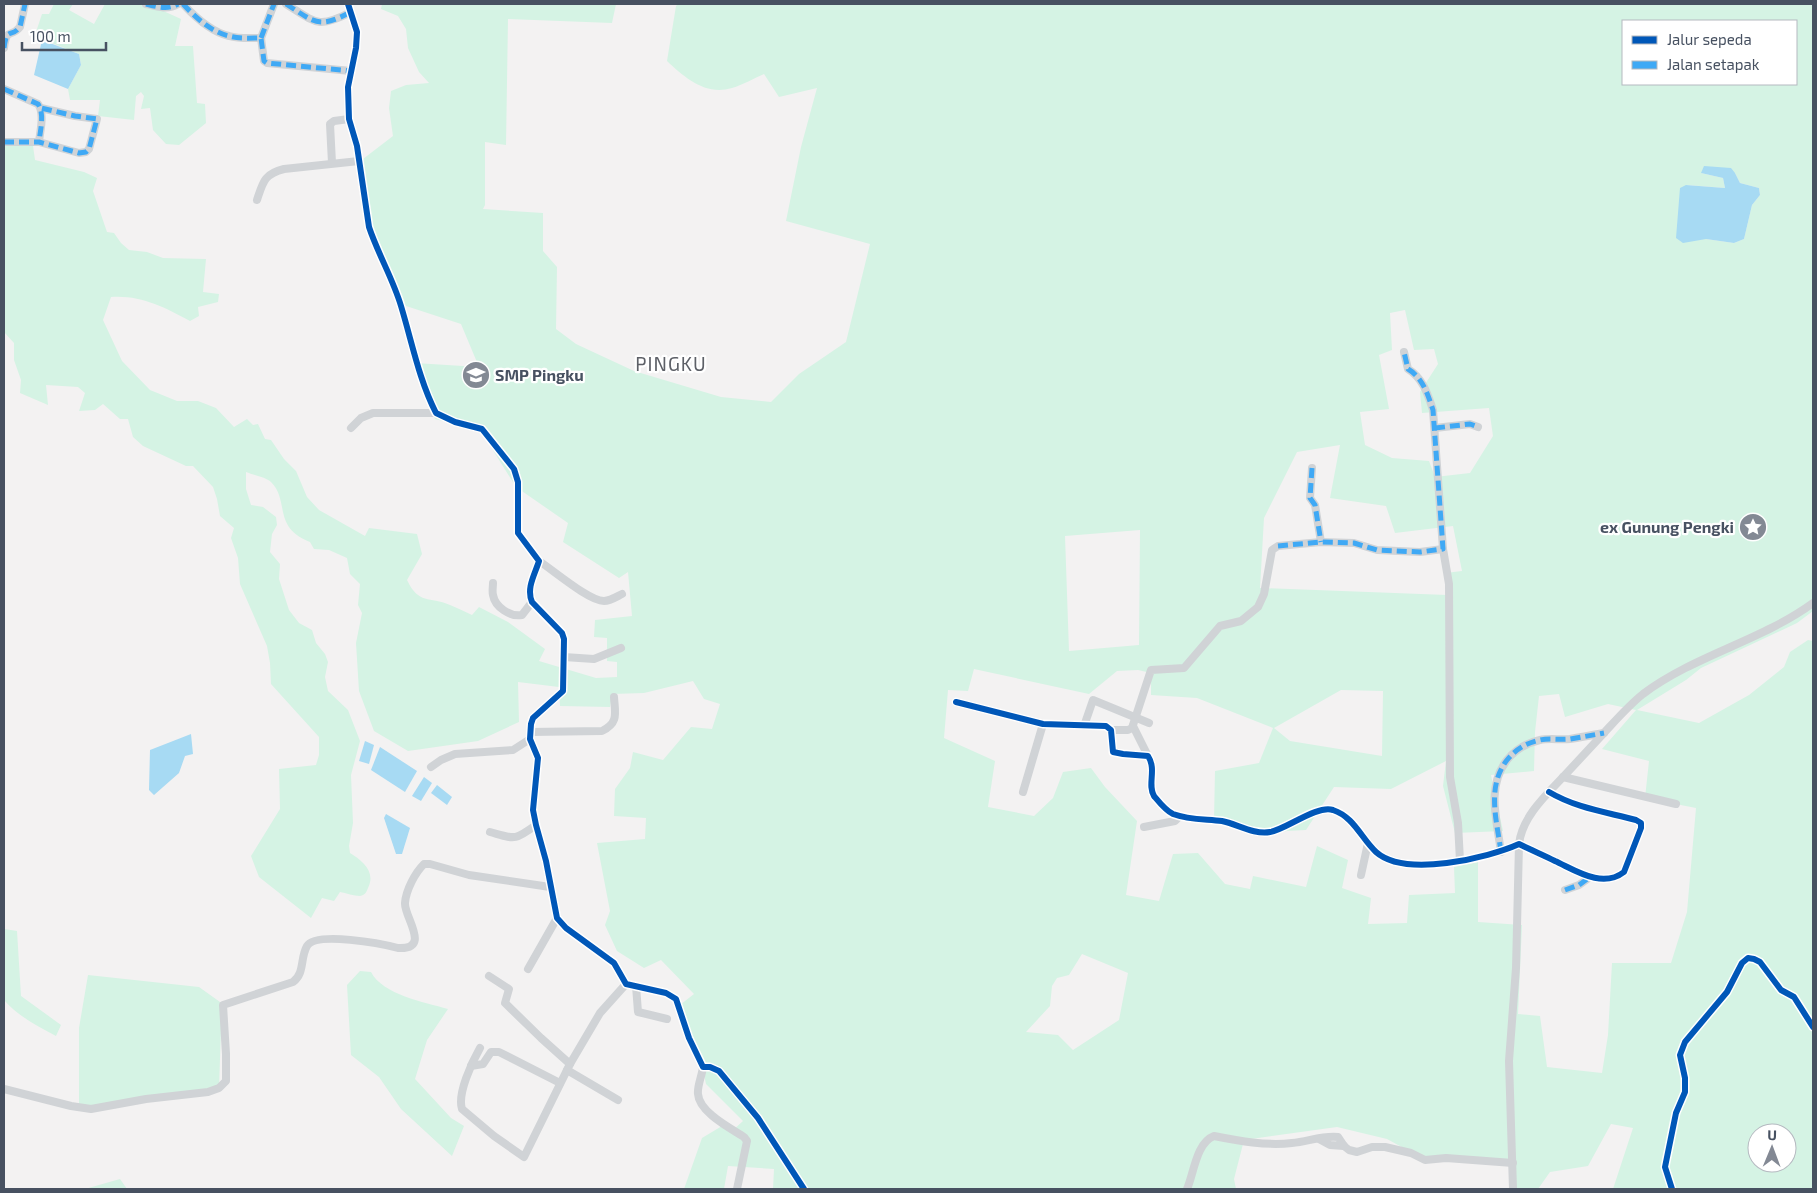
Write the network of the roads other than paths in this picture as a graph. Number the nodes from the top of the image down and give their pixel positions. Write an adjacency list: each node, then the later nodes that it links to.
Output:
1 (25, 4): 10 (street)
2 (146, 4): 3 (street)
3 (178, 4)
4 (182, 4): 9 (street)
5 (274, 4): 9 (street)
6 (286, 4): 8 (street)
7 (348, 4): 8 (street)
8 (351, 12): 11 (street)
9 (261, 38): 11 (street)
10 (4, 48)
11 (351, 71): 14 (street)
12 (4, 89): 13 (street)
13 (41, 108): 16 (street); 16 (street)
14 (349, 119): 17 (street); 18 (street)
15 (4, 142): 16 (street)
16 (39, 142)
17 (359, 161): 18 (street); 21 (street)
18 (332, 163): 19 (street)
19 (257, 200)
20 (1404, 352): 24 (street)
21 (436, 413): 23 (street); 28 (street)
22 (1478, 426): 24 (street)
23 (351, 428)
24 (1435, 428): 27 (street)
25 (1312, 468): 26 (street)
26 (1321, 542): 27 (street); 37 (street)
27 (1443, 550): 57 (street)
28 (539, 561): 30 (street); 31 (street)
29 (493, 583): 31 (street)
30 (622, 594)
31 (532, 602): 34 (street)
32 (1813, 603): 42 (street)
33 (621, 648): 34 (street)
34 (564, 657): 43 (street)
35 (614, 697): 43 (street)
36 (956, 702): 39 (street)
37 (1135, 722): 38 (street); 40 (street); 41 (street); 44 (street)
38 (1149, 723)
39 (1043, 724): 40 (street); 47 (street)
40 (1084, 726): 41 (street)
41 (1111, 730): 44 (street)
42 (1604, 733): 46 (street); 56 (street)
43 (530, 735): 45 (street); 51 (street)
44 (1148, 756): 50 (street)
45 (431, 767)
46 (1563, 777): 48 (street); 49 (street)
47 (1023, 792)
48 (1549, 792): 55 (street); 59 (street)
49 (1676, 804)
50 (1180, 816): 52 (street); 54 (street)
51 (536, 826): 53 (street); 60 (street)
52 (1144, 827)
53 (490, 832)
54 (1368, 843): 57 (street); 58 (street)
55 (1519, 844): 56 (street); 59 (street); 75 (street)
56 (1501, 852): 57 (street)
57 (1460, 861)
58 (1361, 875)
59 (1590, 877): 61 (street)
60 (550, 887): 62 (street); 73 (street)
61 (1565, 890)
62 (557, 918): 63 (street); 65 (street)
63 (528, 969)
64 (489, 976): 70 (street)
65 (626, 984): 66 (street); 70 (street)
66 (636, 986): 67 (street); 71 (street)
67 (667, 1019)
68 (480, 1048): 69 (street)
69 (471, 1066): 72 (street); 72 (street)
70 (569, 1067): 72 (street); 74 (street)
71 (703, 1067): 76 (street); 77 (street)
72 (560, 1083)
73 (4, 1089)
74 (618, 1100)
75 (1513, 1163): 78 (street); 79 (street)
76 (737, 1189)
77 (804, 1189)
78 (1187, 1189)
79 (1513, 1189)

